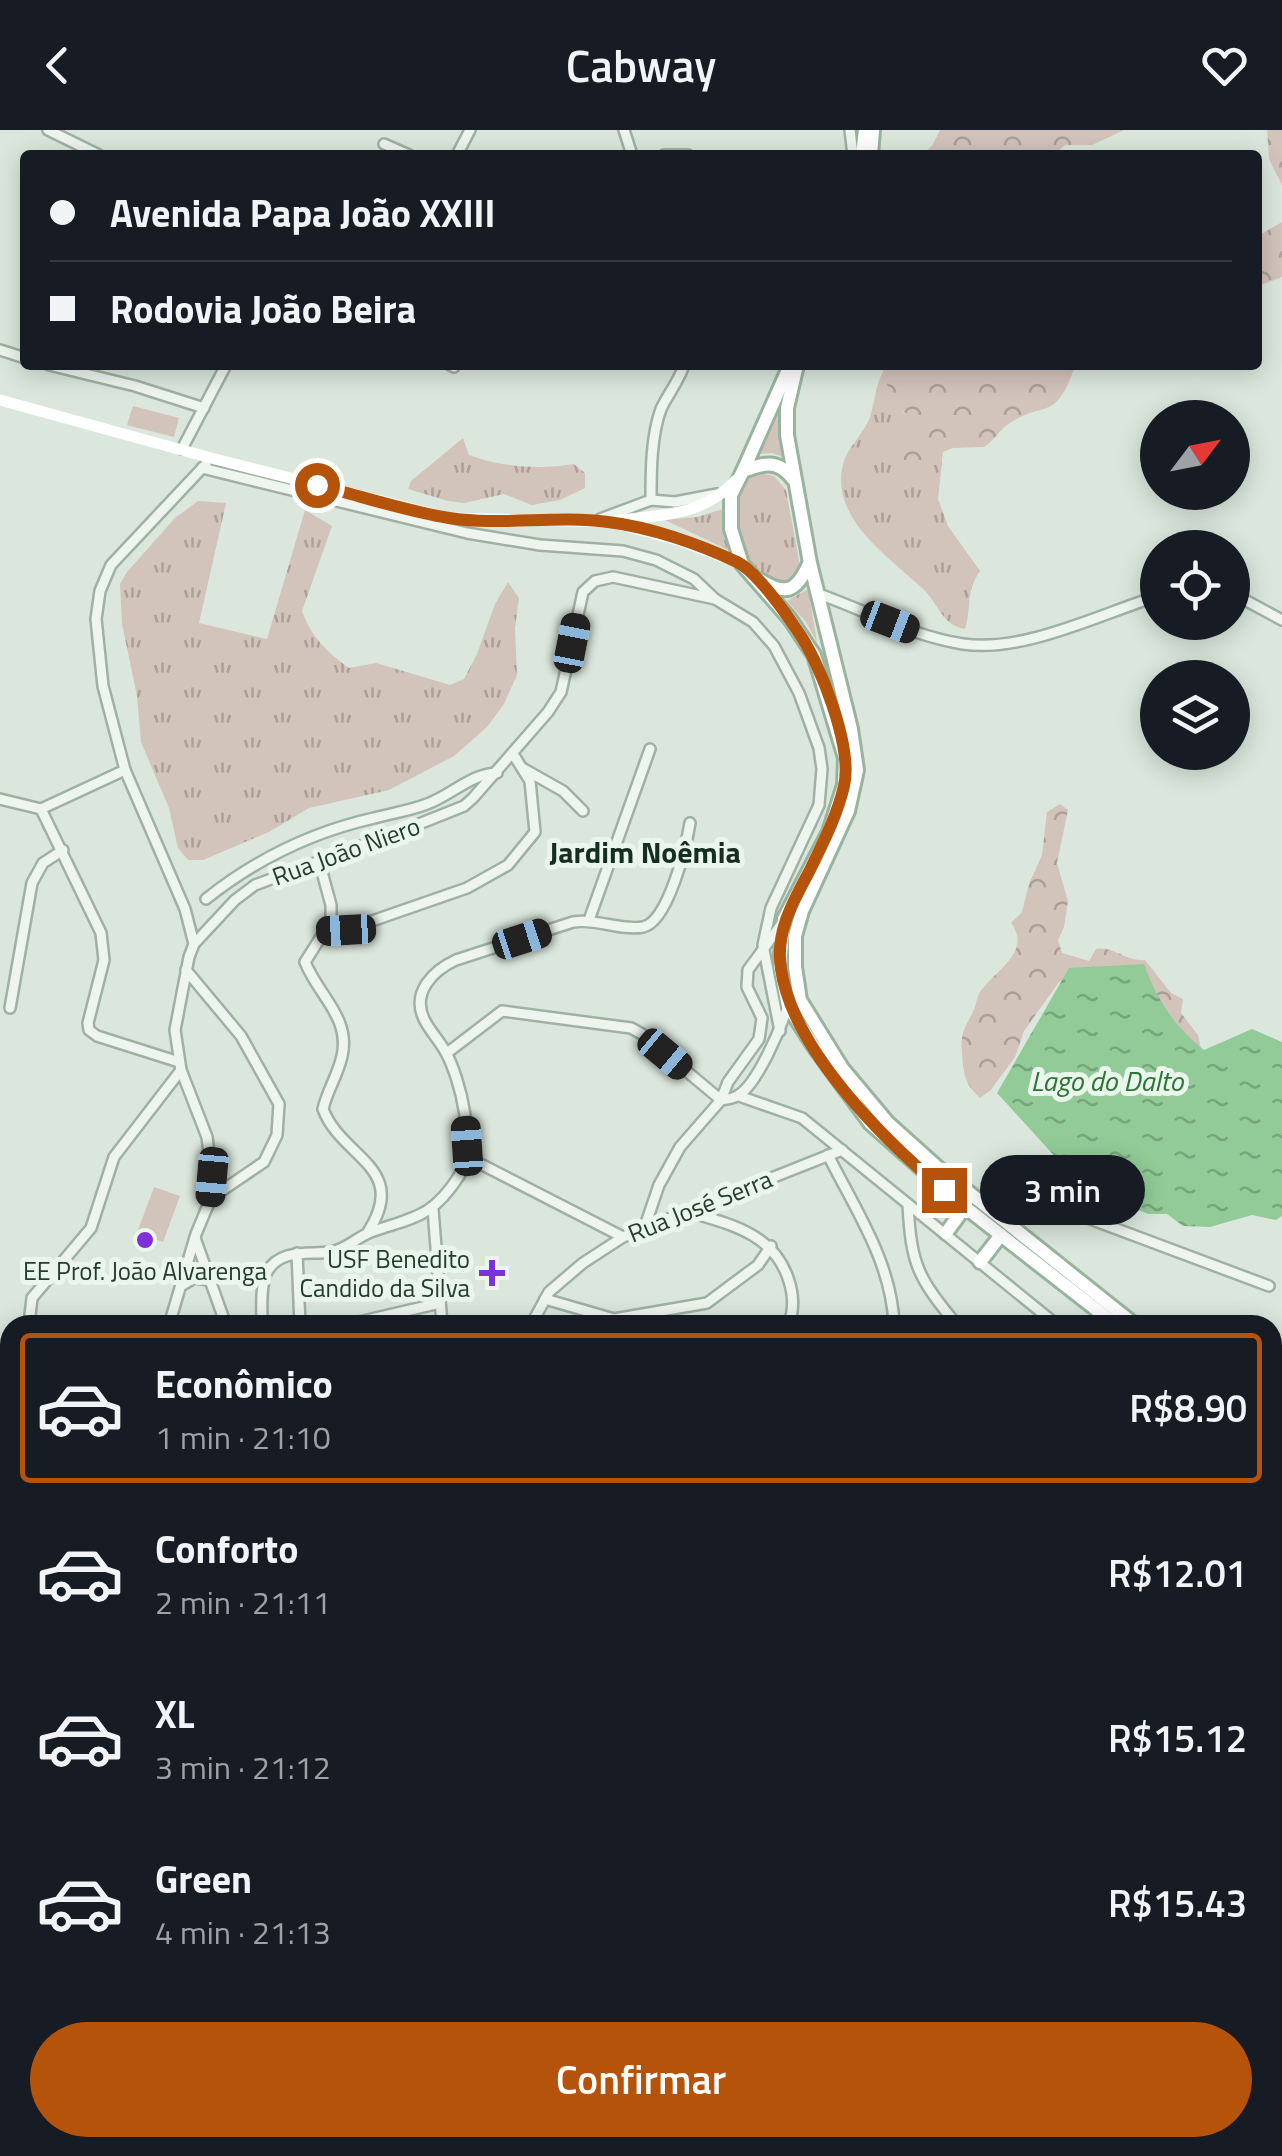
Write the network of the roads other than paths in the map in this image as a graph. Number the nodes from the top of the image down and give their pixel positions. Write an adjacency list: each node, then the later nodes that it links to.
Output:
1 (48, 130): 3 (street)
2 (384, 144): 4 (street)
3 (89, 150)
4 (398, 150)
5 (69, 370): 11 (street)
6 (223, 370): 11 (street)
7 (682, 370): 17 (street)
8 (792, 370): 14 (main road)
9 (793, 370): 15 (main road)
10 (0, 400): 12 (main road)
11 (204, 408): 12 (street)
12 (182, 450): 13 (main road)
13 (206, 463): 18 (main road); 24 (street); 31 (street)
14 (740, 475): 15 (main road); 16 (main road); 21 (main road)
15 (797, 485): 20 (main road)
16 (724, 494): 17 (street); 19 (main road)
17 (651, 500): 18 (street)
18 (596, 521): 19 (main road)
19 (611, 522): 21 (main road)
20 (810, 563): 22 (main road); 23 (main road)
21 (742, 564): 22 (main road)
22 (753, 576): 42 (main road)
23 (816, 593): 25 (street); 64 (main road)
24 (715, 599): 29 (street, Rua João Niero); 46 (street)
25 (1140, 602)
26 (1250, 603): 27 (street)
27 (1282, 620)
28 (650, 749): 41 (street)
29 (513, 754): 30 (street); 32 (street, Rua João Niero)
30 (522, 768): 35 (street); 44 (street)
31 (125, 770): 34 (street); 40 (street)
32 (497, 773): 38 (street, Rua João Niero); 39 (street)
33 (0, 798): 34 (street)
34 (42, 810): 37 (street)
35 (583, 810)
36 (690, 823): 41 (street)
37 (63, 850): 49 (street); 52 (street)
38 (318, 861): 43 (street, Rua João Niero); 44 (street)
39 (206, 898)
40 (185, 909): 43 (street); 45 (street)
41 (589, 920): 51 (street)
42 (784, 920): 46 (street); 48 (main road)
43 (205, 930): 45 (street, Rua João Niero)
44 (326, 932): 67 (street)
45 (194, 944): 47 (street, Rua João Niero)
46 (763, 945): 50 (street); 54 (street)
47 (186, 970): 52 (street, Rua João Niero); 59 (street)
48 (788, 1006): 50 (street); 61 (main road)
49 (10, 1008)
50 (780, 1031): 53 (street)
51 (447, 1053): 54 (street); 57 (street)
52 (180, 1066): 59 (street, Rua João Niero); 79 (street)
53 (739, 1096): 54 (street); 55 (street)
54 (721, 1100): 65 (street)
55 (842, 1150): 56 (street, Rua José Serra); 60 (street)
56 (828, 1154): 63 (street, Rua José Serra); 90 (street)
57 (467, 1157): 62 (street); 70 (street)
58 (1028, 1195): 64 (street); 66 (street); 76 (street)
59 (210, 1198): 69 (street, Rua João Niero)
60 (908, 1204): 68 (street); 91 (street)
61 (964, 1207): 66 (main road); 68 (main road)
62 (432, 1209): 67 (street); 78 (street)
63 (686, 1211): 65 (street, Rua José Serra); 71 (street)
64 (990, 1211): 66 (main road)
65 (644, 1226): 70 (street, Rua José Serra)
66 (1007, 1231): 73 (main road); 93 (main road); 94 (main road)
67 (368, 1232): 72 (street)
68 (946, 1232): 73 (street)
69 (195, 1237): 74 (street); 75 (street, Rua João Niero)
70 (623, 1237): 77 (street, Rua José Serra)
71 (771, 1246): 88 (street); 89 (street)
72 (297, 1253): 82 (street); 83 (street)
73 (980, 1262): 92 (street)
74 (209, 1280): 75 (street); 81 (street)
75 (181, 1286): 80 (street, Rua João Niero)
76 (1268, 1286)
77 (546, 1299): 86 (street, Rua José Serra); 87 (street)
78 (440, 1304): 84 (street); 85 (street)
79 (30, 1315)
80 (172, 1315)
81 (222, 1315)
82 (263, 1315)
83 (300, 1315)
84 (391, 1315)
85 (441, 1315)
86 (537, 1315)
87 (600, 1315)
88 (639, 1315)
89 (791, 1315)
90 (894, 1315)
91 (949, 1315)
92 (1045, 1315)
93 (1104, 1315)
94 (1121, 1315)

